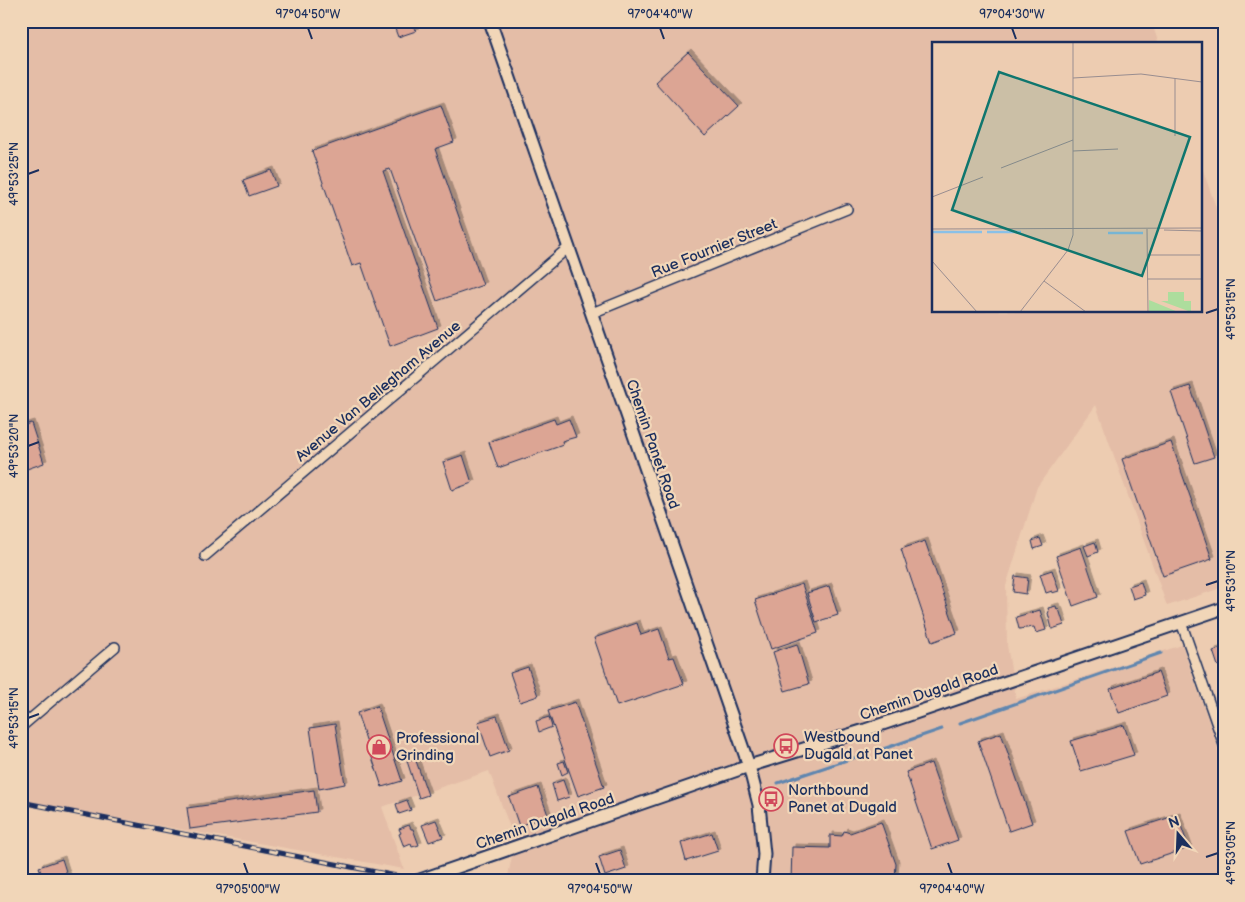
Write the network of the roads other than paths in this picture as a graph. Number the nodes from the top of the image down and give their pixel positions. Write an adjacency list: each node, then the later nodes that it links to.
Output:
1 (490, 21): 3 (street, Chemin Panet Road)
2 (847, 210): 4 (street, Rue Fournier Street)
3 (569, 247): 4 (street, Chemin Panet Road); 5 (street, Avenue Van Bellegham Avenue)
4 (592, 312): 11 (street, Chemin Panet Road)
5 (205, 556)
6 (1224, 608): 7 (street, Chemin Dugald Road)
7 (1181, 622): 10 (street); 11 (street, Chemin Dugald Road)
8 (115, 647): 9 (street)
9 (21, 727)
10 (1224, 745)
11 (749, 766): 12 (street, Chemin Dugald Road); 13 (street, Chemin Panet Road)
12 (417, 881)
13 (762, 881)

